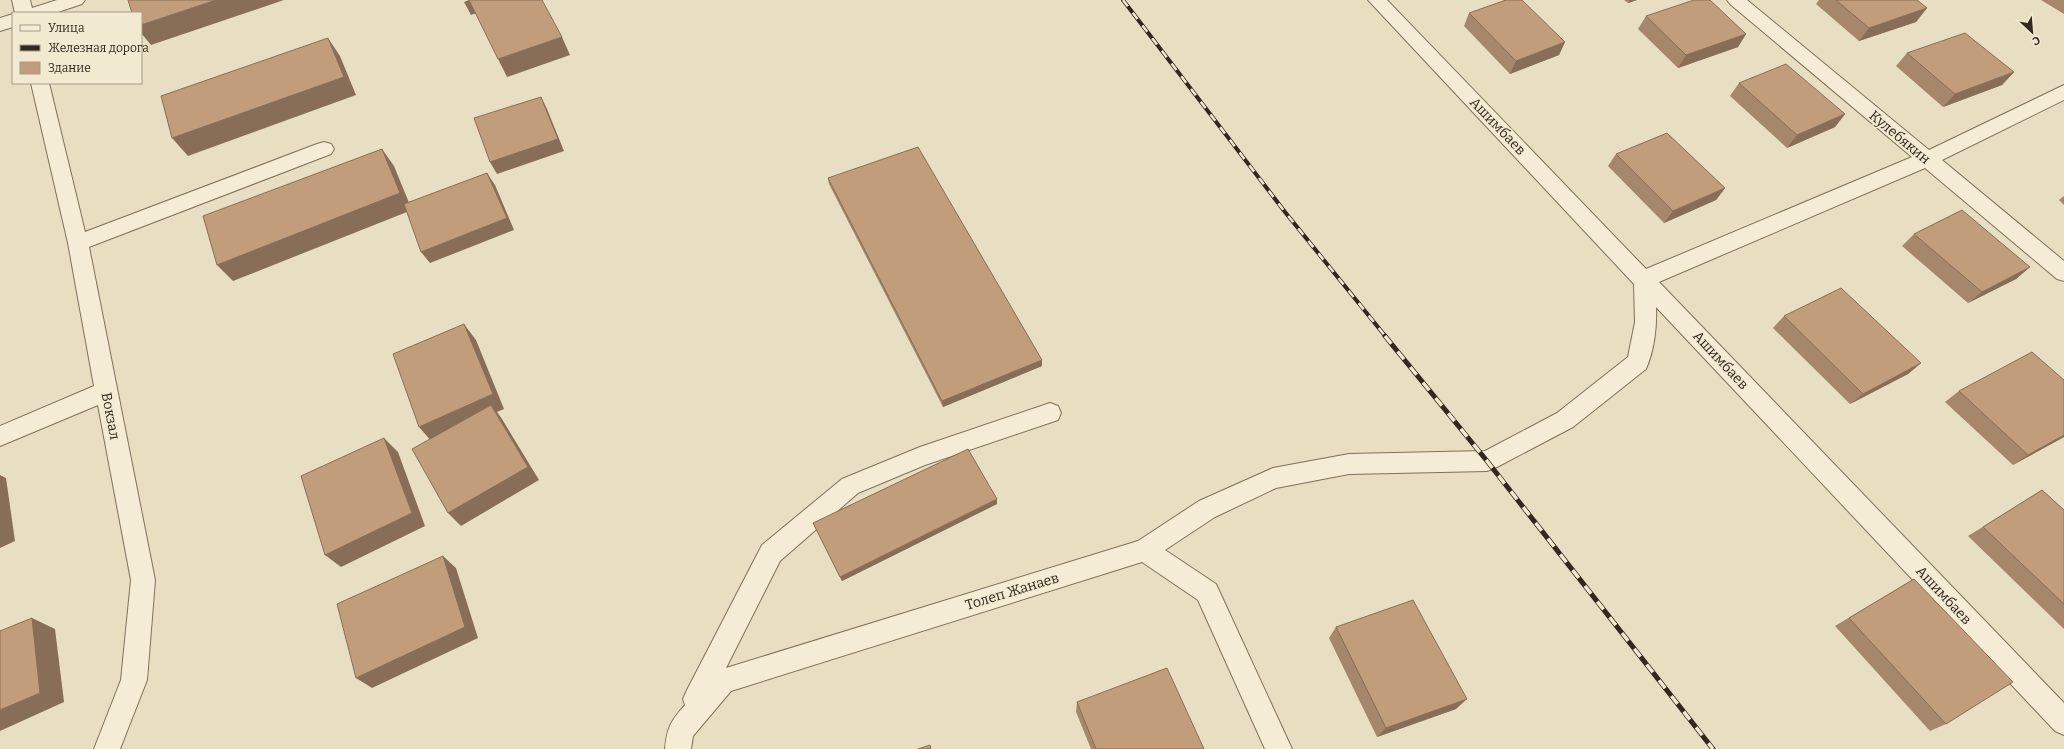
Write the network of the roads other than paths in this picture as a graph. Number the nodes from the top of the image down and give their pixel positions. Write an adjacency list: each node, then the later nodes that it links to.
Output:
1 (20, 0): 5 (street)
2 (76, 0): 6 (street)
3 (1377, 0): 15 (street, Ашимбаев)
4 (1736, 0): 12 (street, Кулебякин)
5 (24, 12)
6 (39, 12)
7 (12, 20): 8 (street)
8 (0, 25)
9 (40, 84): 13 (street, Вокзал)
10 (2064, 92): 12 (street)
11 (324, 149): 13 (street)
12 (1927, 159): 14 (street, Кулебякин); 15 (street)
13 (78, 243): 16 (street, Вокзал)
14 (2064, 273)
15 (1644, 279): 19 (street, Толеп Жанаев); 20 (street, Ашимбаев)
16 (106, 391): 18 (street); 22 (street, Вокзал)
17 (1050, 413): 21 (street)
18 (0, 436)
19 (1145, 550): 21 (street, Толеп Жанаев); 23 (street)
20 (2064, 722)
21 (679, 740)
22 (107, 749)
23 (1279, 749)

